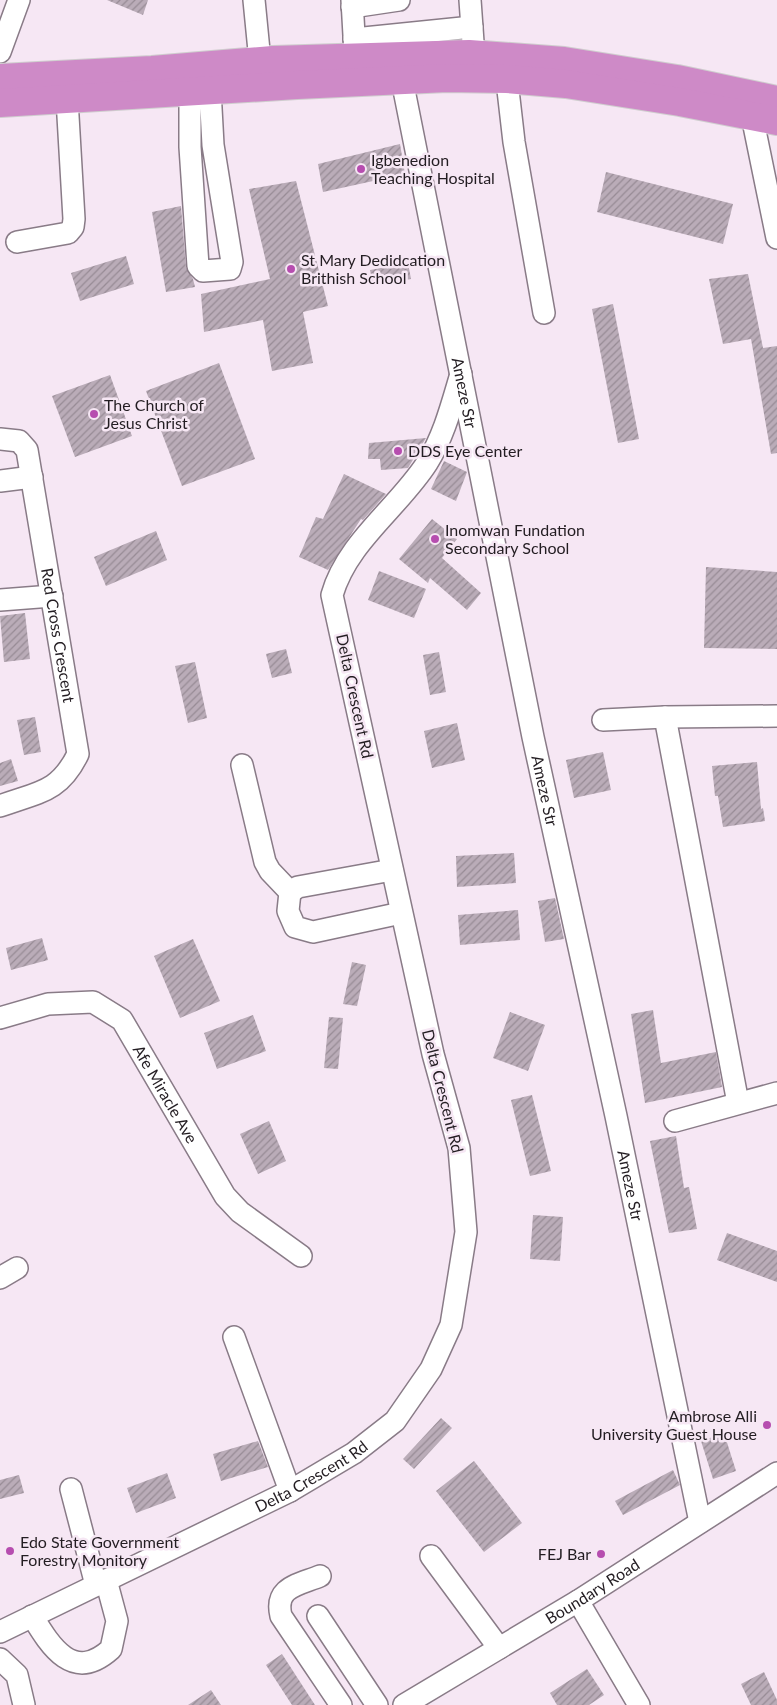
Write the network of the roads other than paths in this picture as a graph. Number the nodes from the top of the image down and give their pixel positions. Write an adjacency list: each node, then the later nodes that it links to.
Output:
1 (19, 0): 8 (street)
2 (254, 0): 10 (street)
3 (399, 0): 5 (street)
4 (470, 0): 6 (street)
5 (352, 4): 7 (street)
6 (472, 27): 7 (street); 9 (street)
7 (355, 49): 10 (highway); 11 (highway)
8 (0, 52)
9 (474, 54): 11 (highway); 12 (highway)
10 (260, 61): 13 (highway)
11 (401, 68): 12 (highway); 14 (highway); 22 (street, Ameze Str)
12 (506, 68): 16 (highway); 18 (highway); 21 (street)
13 (0, 78)
14 (200, 91): 14 (street); 15 (highway)
15 (67, 99): 17 (highway); 20 (street)
16 (777, 100)
17 (0, 103)
18 (765, 118): 19 (street)
19 (777, 238)
20 (17, 242)
21 (544, 313)
22 (461, 374): 33 (street, Delta Crescent Rd); 45 (street, Ameze Str)
23 (0, 439): 24 (street, Red Cross Crescent)
24 (32, 477): 25 (street); 26 (street, Red Cross Crescent)
25 (0, 481)
26 (52, 596): 27 (street); 32 (street, Red Cross Crescent)
27 (0, 600)
28 (777, 716): 29 (street)
29 (665, 717): 30 (street); 38 (street)
30 (604, 720)
31 (242, 765): 34 (street)
32 (0, 806)
33 (392, 870): 34 (street); 35 (street, Delta Crescent Rd)
34 (294, 889): 35 (street)
35 (402, 913): 44 (street, Delta Crescent Rd)
36 (0, 1018): 40 (street, Afe Miracle Ave)
37 (777, 1093): 38 (street)
38 (738, 1102): 39 (street)
39 (675, 1121)
40 (301, 1256)
41 (234, 1337): 44 (street)
42 (777, 1473): 45 (street, Boundary Road)
43 (70, 1489): 48 (street)
44 (290, 1491): 48 (street, Delta Crescent Rd)
45 (700, 1522): 49 (street, Boundary Road)
46 (432, 1556): 53 (street)
47 (320, 1576): 56 (street)
48 (101, 1583): 50 (street, Delta Crescent Rd); 50 (street)
49 (578, 1601): 53 (street, Boundary Road); 59 (street)
50 (32, 1616): 52 (street, Delta Crescent Rd)
51 (318, 1616): 57 (street)
52 (0, 1632)
53 (499, 1648): 58 (street, Boundary Road)
54 (0, 1659): 55 (street)
55 (24, 1705)
56 (341, 1705)
57 (377, 1705)
58 (404, 1705)
59 (639, 1705)

